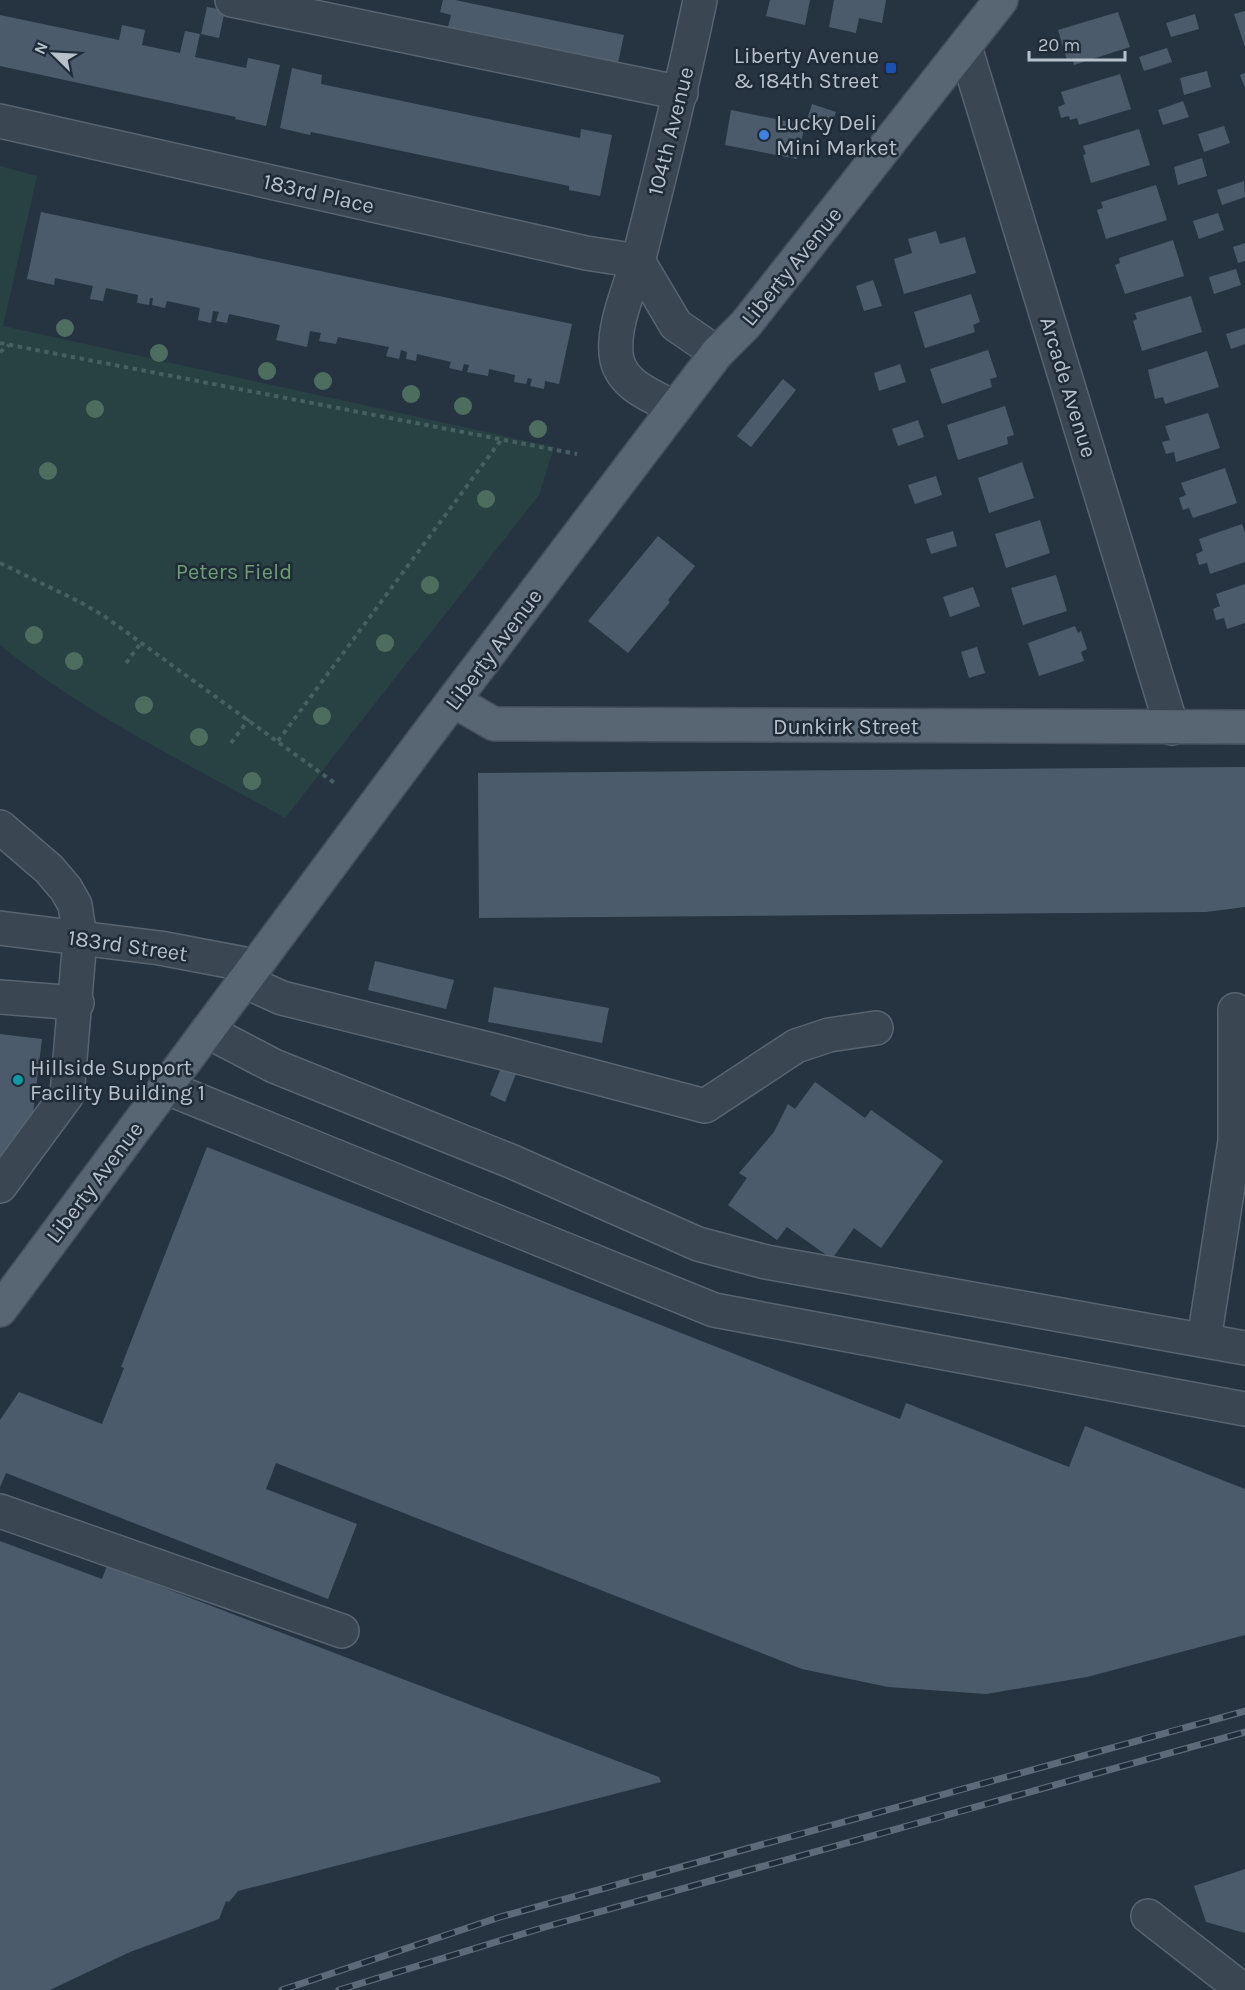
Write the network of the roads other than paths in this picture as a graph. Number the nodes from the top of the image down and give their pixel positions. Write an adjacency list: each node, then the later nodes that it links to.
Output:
1 (232, 0): 5 (street)
2 (700, 0): 5 (street, 104th Avenue)
3 (1001, 0): 4 (main road, Liberty Avenue)
4 (965, 47): 8 (main road, Liberty Avenue); 12 (street, Arcade Avenue)
5 (681, 93): 7 (street, 104th Avenue)
6 (0, 121): 7 (street, 183rd Place)
7 (638, 261): 8 (street); 9 (street, 104th Avenue)
8 (717, 353): 9 (main road, Liberty Avenue)
9 (675, 408): 10 (main road, Liberty Avenue)
10 (454, 701): 12 (main road, Dunkirk Street); 16 (main road, Liberty Avenue)
11 (1245, 727): 12 (main road, Dunkirk Street)
12 (1172, 728)
13 (0, 827): 15 (street)
14 (0, 928): 15 (street, 183rd Street)
15 (80, 938): 16 (street, 183rd Street); 18 (street)
16 (249, 973): 20 (street, 183rd Street); 21 (main road, Liberty Avenue)
17 (0, 997): 18 (street)
18 (77, 1003): 23 (street)
19 (1235, 1010): 25 (street)
20 (876, 1028)
21 (207, 1031): 22 (main road, Liberty Avenue); 25 (street)
22 (165, 1087): 24 (main road, Liberty Avenue); 27 (street)
23 (0, 1186)
24 (0, 1310)
25 (1204, 1340): 26 (street)
26 (1245, 1348)
27 (1245, 1409)
28 (0, 1511): 29 (street)
29 (342, 1631)
30 (1148, 1916): 31 (street)
31 (1243, 1990)

